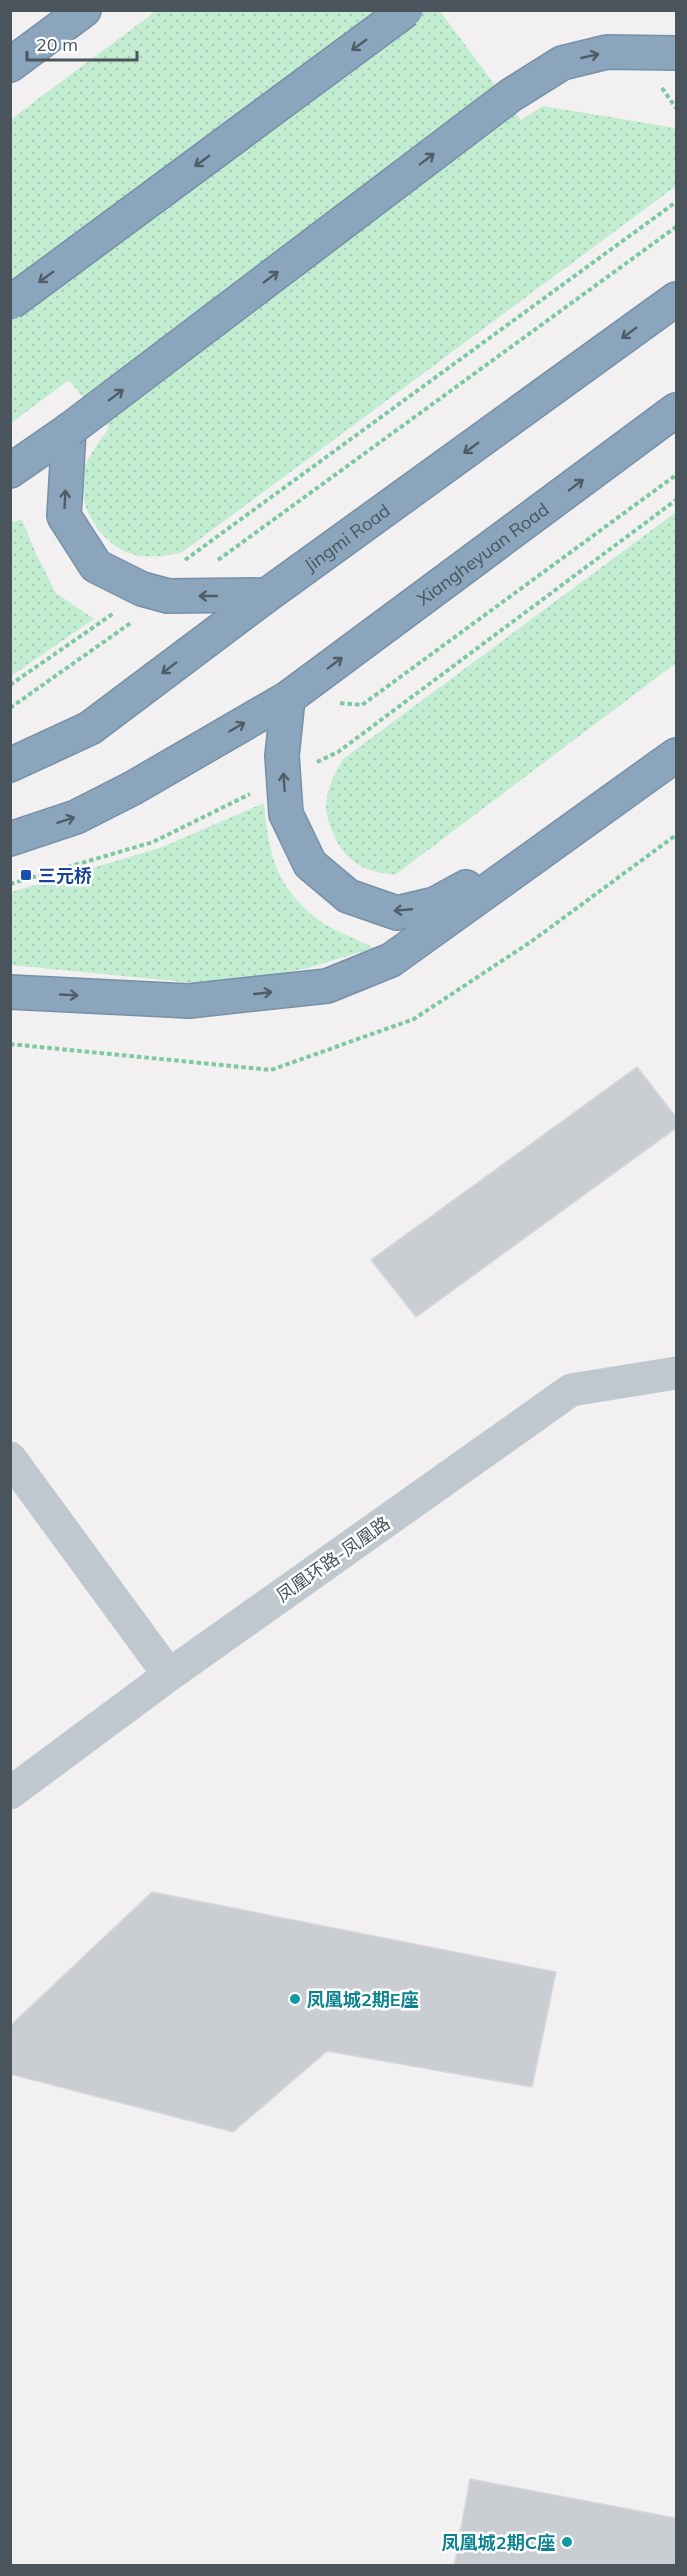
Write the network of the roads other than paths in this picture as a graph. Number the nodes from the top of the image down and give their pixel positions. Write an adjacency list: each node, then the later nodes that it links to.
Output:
1 (84, 10): 4 (highway)
2 (406, 10): 6 (highway, one-way to 6, bridge)
3 (676, 53): 8 (highway, one-way to 3, bridge)
4 (10, 65)
5 (676, 299): 10 (highway, Jingmi Road, one-way to 10)
6 (10, 303)
7 (676, 410): 11 (highway, Xiangheyuan Road, one-way to 7)
8 (69, 430): 9 (highway); 10 (highway, one-way to 8)
9 (10, 471)
10 (267, 595): 14 (highway, Jingmi Road, one-way to 14)
11 (288, 698): 12 (highway, one-way to 11); 15 (highway, one-way to 11)
12 (676, 730)
13 (676, 755): 16 (highway, one-way to 13)
14 (10, 765)
15 (10, 838)
16 (10, 992)
17 (676, 1373): 19 (street, 凤凰环路-凤凰路)
18 (10, 1458): 19 (street)
19 (169, 1675): 20 (street, 凤凰环路-凤凰路)
20 (10, 1793)

